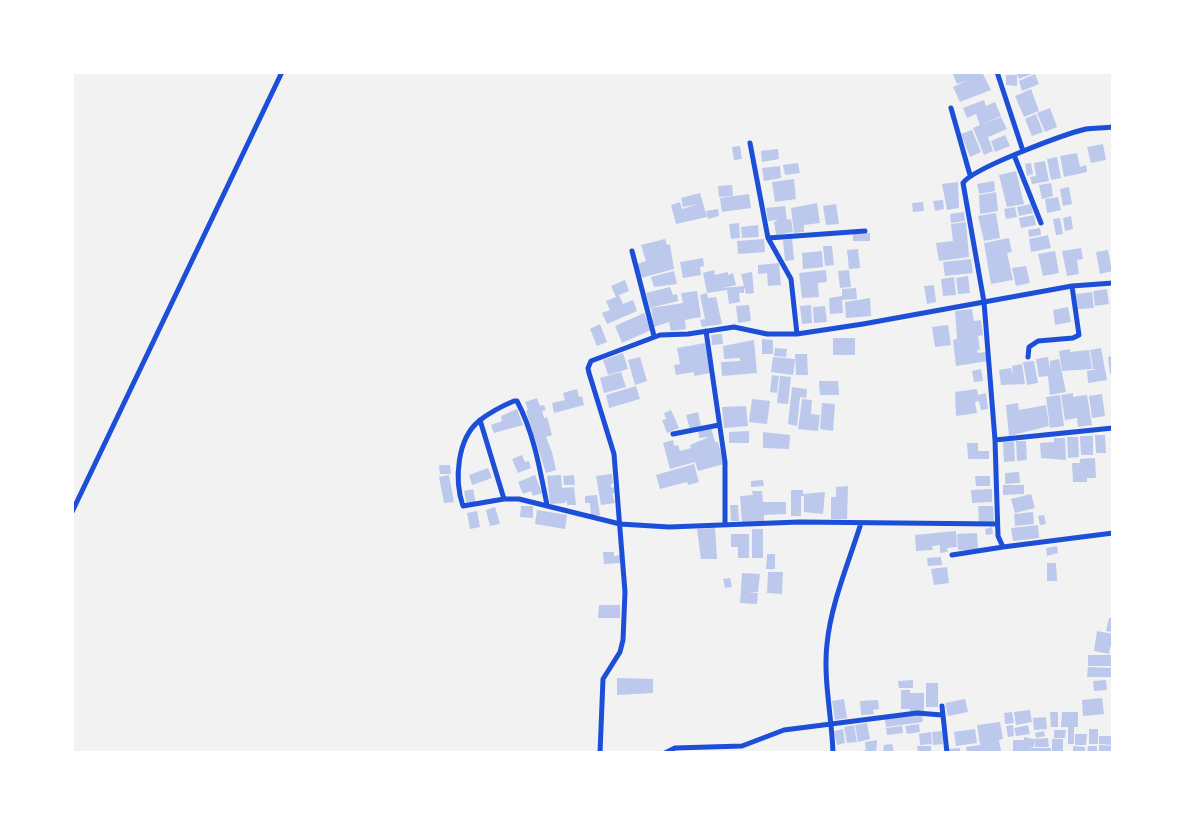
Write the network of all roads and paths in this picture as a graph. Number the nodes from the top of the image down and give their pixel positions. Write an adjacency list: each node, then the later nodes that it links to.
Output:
1 (282, 72): 27 (street)
2 (997, 72): 6 (street)
3 (951, 108): 8 (street)
4 (1113, 127): 6 (street)
5 (750, 143): 11 (street)
6 (1023, 151): 7 (street)
7 (1014, 156): 8 (street); 9 (street)
8 (971, 175): 15 (street)
9 (1041, 223)
10 (865, 231): 11 (street)
11 (768, 238): 17 (street)
12 (632, 251): 18 (street)
13 (1113, 283): 14 (street)
14 (1072, 286): 15 (street); 19 (street)
15 (984, 302): 17 (street); 24 (street)
16 (706, 331): 17 (street); 18 (street); 21 (street)
17 (797, 334)
18 (654, 336): 29 (street)
19 (1028, 357)
20 (480, 420): 25 (street); 25 (street); 26 (street)
21 (719, 425): 23 (street); 31 (street)
22 (1113, 428): 24 (street)
23 (673, 434)
24 (995, 440): 30 (street)
25 (504, 499): 26 (street)
26 (547, 505): 29 (street)
27 (72, 512)
28 (861, 523): 30 (street); 31 (street); 37 (street)
29 (620, 524): 31 (street); 38 (street)
30 (997, 524): 33 (street)
31 (724, 525)
32 (1113, 533): 33 (street)
33 (1003, 547): 34 (street)
34 (951, 555)
35 (943, 706): 36 (street)
36 (942, 715): 37 (street); 41 (street)
37 (832, 724): 39 (street); 40 (street)
38 (600, 753)
39 (665, 753)
40 (834, 753)
41 (947, 753)

